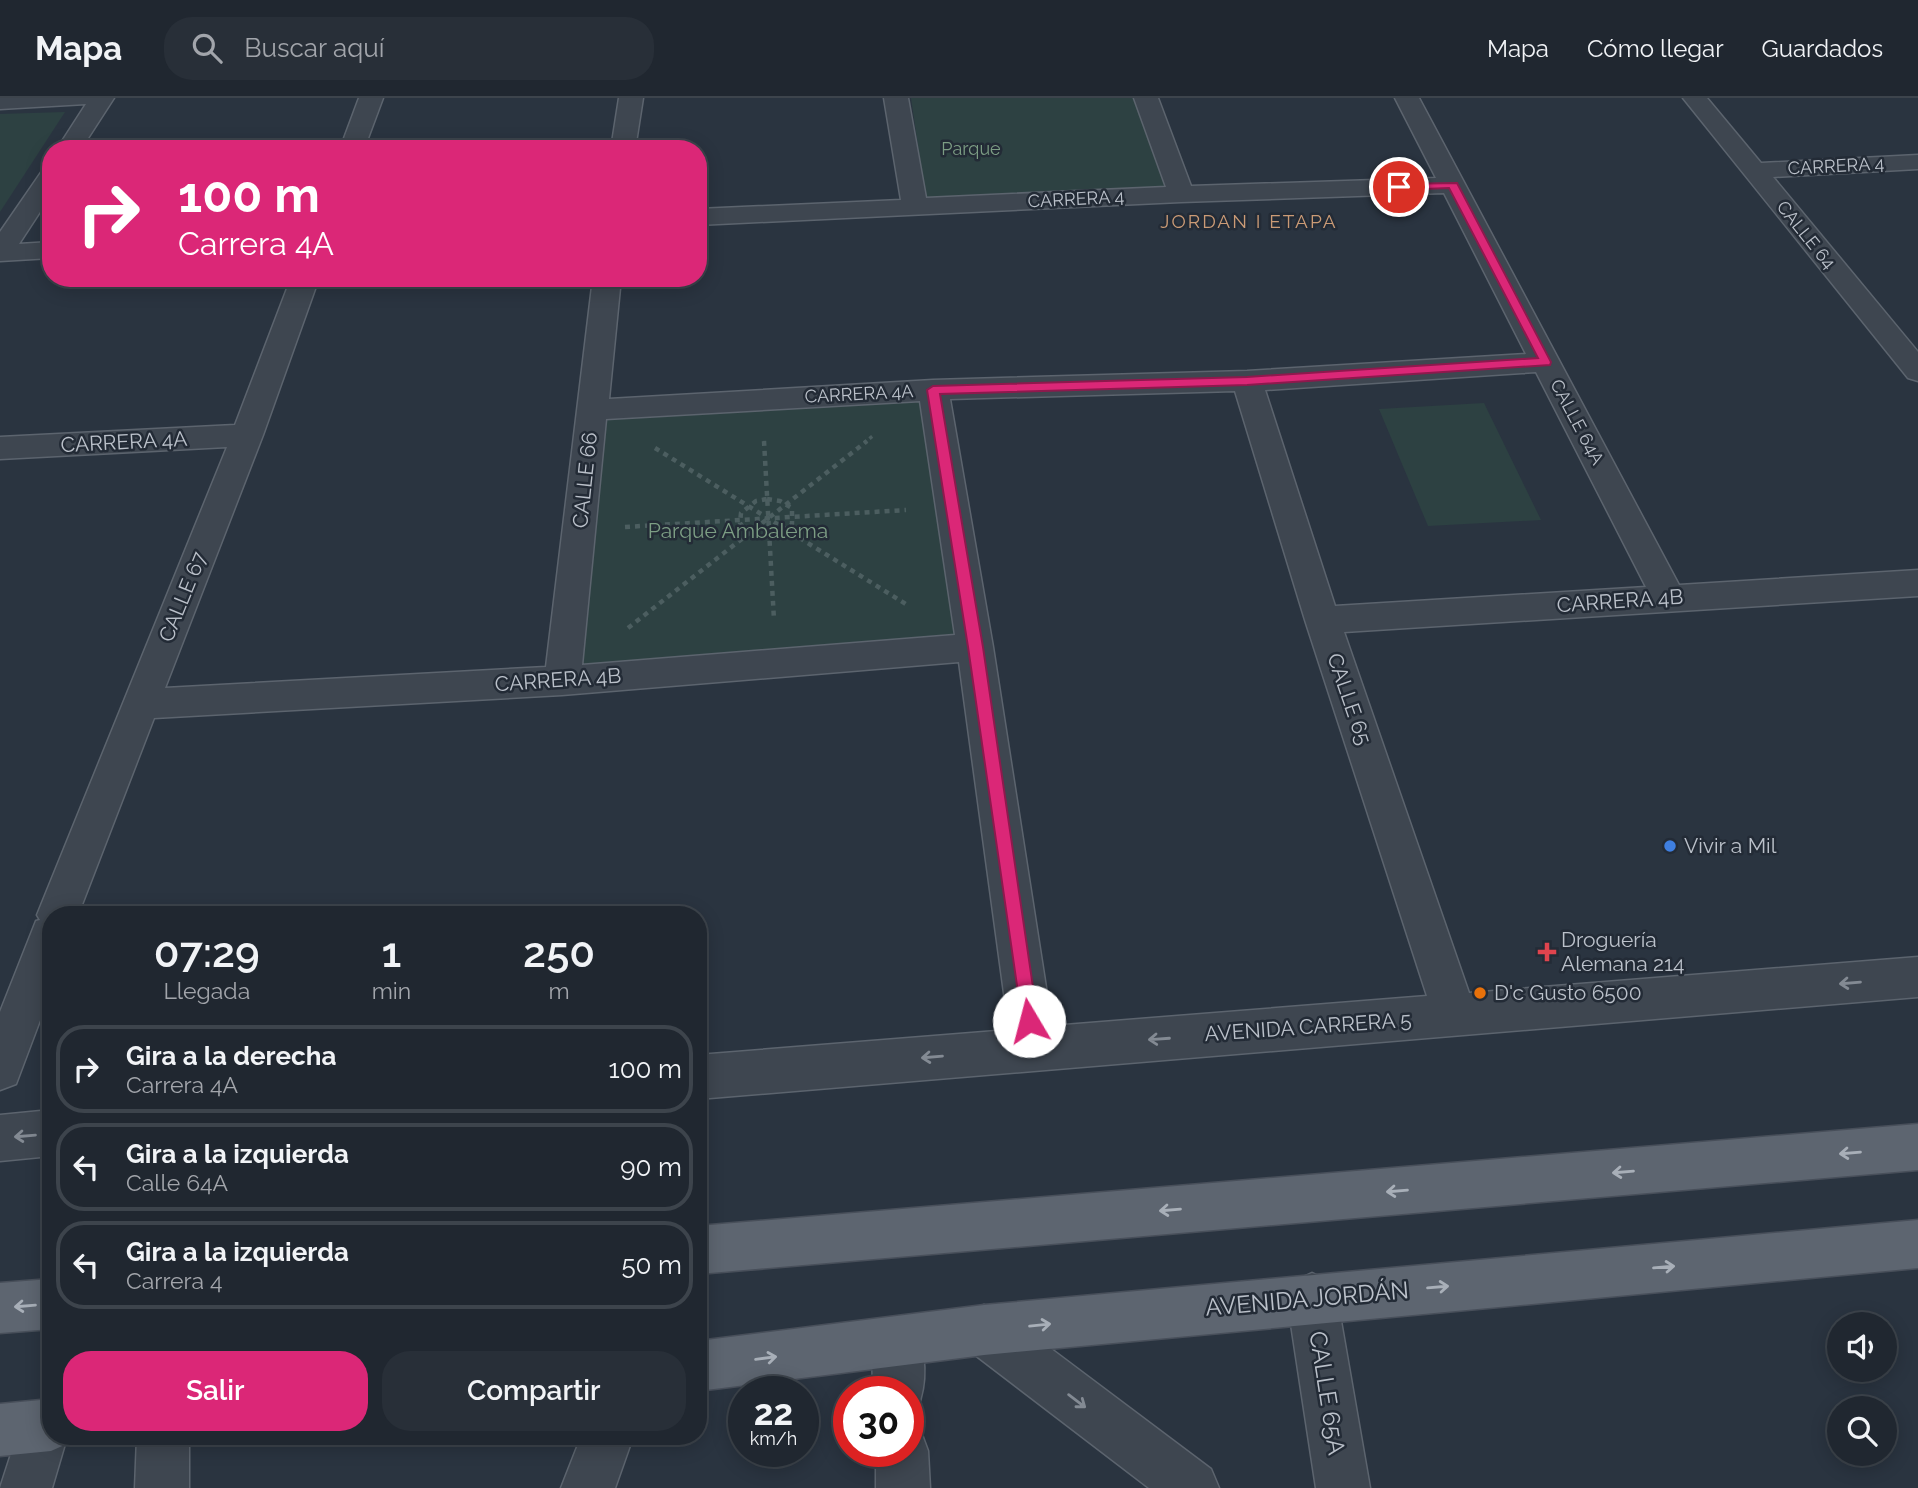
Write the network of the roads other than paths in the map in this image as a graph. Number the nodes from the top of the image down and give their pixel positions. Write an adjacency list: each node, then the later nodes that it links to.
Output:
1 (83, 98): 9 (street)
2 (102, 98): 10 (street)
3 (371, 98): 11 (street)
4 (631, 98): 12 (street)
5 (896, 98): 18 (street)
6 (1146, 98): 17 (street)
7 (1407, 98): 15 (street, CALLE 64A)
8 (1695, 98): 14 (street, CALLE 64)
9 (0, 102)
10 (75, 140)
11 (355, 140)
12 (625, 140)
13 (1918, 162): 14 (street, CARRERA 4)
14 (1753, 171): 24 (street, CALLE 64)
15 (1453, 185): 17 (street, CARRERA 4); 25 (street, CALLE 64A)
16 (42, 190): 21 (street)
17 (1181, 194): 18 (street, CARRERA 4)
18 (915, 206): 19 (street, CARRERA 4)
19 (707, 217)
20 (42, 251): 21 (street)
21 (0, 253)
22 (302, 287): 30 (street, CALLE 67)
23 (606, 287): 29 (street, CALLE 66)
24 (1907, 344): 26 (street, CALLE 64)
25 (1545, 362): 27 (street, CARRERA 4A); 33 (street, CALLE 64A)
26 (1918, 371)
27 (1247, 381): 28 (street, CARRERA 4A); 34 (street, CALLE 65)
28 (933, 390): 29 (street, CARRERA 4A); 35 (street)
29 (593, 410): 36 (street, CALLE 66)
30 (248, 435): 31 (street, CARRERA 4A); 37 (street, CALLE 67)
31 (0, 448)
32 (1918, 583): 33 (street, CARRERA 4B)
33 (1669, 598): 34 (street, CARRERA 4B)
34 (1322, 620): 41 (street, CALLE 65)
35 (975, 647): 36 (street, CARRERA 4B); 42 (street)
36 (562, 681): 37 (street, CARRERA 4B)
37 (139, 704): 38 (street, CALLE 67)
38 (61, 906)
39 (42, 958): 43 (street)
40 (1918, 977): 41 (street, AVENIDA CARRERA 5, one-way to 41)
41 (1455, 1016): 42 (street, AVENIDA CARRERA 5, one-way to 42)
42 (1033, 1048): 44 (street, AVENIDA CARRERA 5, one-way to 44)
43 (0, 1068)
44 (707, 1076)
45 (42, 1134): 46 (street, one-way to 46)
46 (0, 1138)
47 (1918, 1147): 49 (main road, one-way to 49)
48 (1918, 1244): 50 (main road, AVENIDA JORDÁN, one-way to 48)
49 (707, 1249)
50 (1312, 1298): 53 (main road, AVENIDA JORDÁN, one-way to 50); 65 (street, CALLE 65A)
51 (42, 1305): 52 (main road, one-way to 52)
52 (0, 1308)
53 (984, 1330): 55 (main road, AVENIDA JORDÁN); 64 (street, one-way to 64)
54 (707, 1366): 55 (main road, AVENIDA JORDÁN, one-way to 55)
55 (898, 1367)
56 (32, 1427): 60 (street)
57 (163, 1445): 61 (street)
58 (604, 1445): 62 (street)
59 (903, 1467): 63 (street)
60 (25, 1488)
61 (162, 1488)
62 (588, 1488)
63 (904, 1488)
64 (1192, 1488)
65 (1343, 1488)

